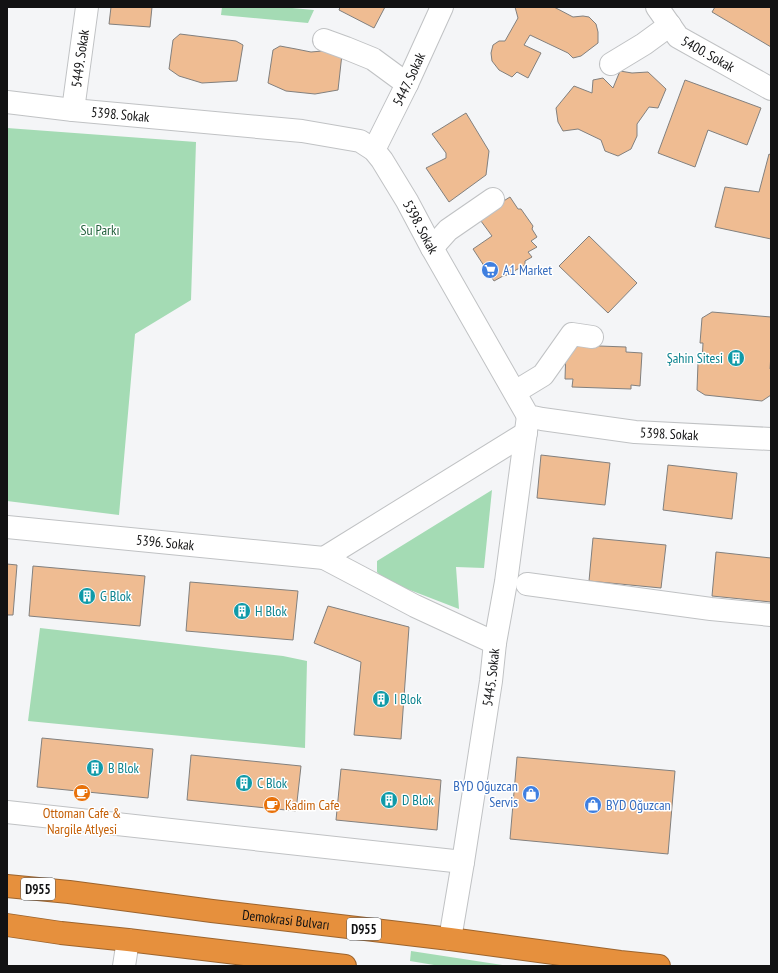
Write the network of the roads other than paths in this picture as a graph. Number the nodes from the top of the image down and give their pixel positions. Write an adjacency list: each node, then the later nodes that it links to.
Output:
1 (87, 7): 10 (street, 5449. Sokak)
2 (442, 7): 7 (street, 5447. Sokak)
3 (657, 7): 4 (street, 5400. Sokak)
4 (670, 25): 6 (street); 8 (street, 5400. Sokak)
5 (324, 40): 7 (street)
6 (611, 64)
7 (408, 84): 11 (street, 5447. Sokak)
8 (771, 89)
9 (7, 102): 10 (street, 5398. Sokak)
10 (73, 110): 11 (street, 5398. Sokak)
11 (374, 150): 13 (street, 5398. Sokak)
12 (493, 199): 13 (street)
13 (432, 248): 15 (street, 5398. Sokak)
14 (592, 337): 15 (street)
15 (515, 392): 16 (street, 5398. Sokak)
16 (527, 424): 17 (street, 5398. Sokak); 19 (street); 22 (street, 5445. Sokak)
17 (771, 439)
18 (7, 527): 19 (street, 5396. Sokak)
19 (324, 558): 22 (street)
20 (527, 584): 21 (street)
21 (771, 615)
22 (495, 643): 24 (street, 5445. Sokak)
23 (7, 812): 24 (street)
24 (463, 862): 31 (street, 5445. Sokak)
25 (7, 872): 27 (highway)
26 (7, 886): 27 (highway, Demokrasi Bulvarı / D955)
27 (69, 892): 31 (highway, Demokrasi Bulvarı / D955)
28 (7, 925): 29 (highway)
29 (60, 933): 30 (highway); 32 (highway)
30 (7, 938)
31 (450, 938): 35 (highway, Demokrasi Bulvarı / D955)
32 (128, 940): 33 (street); 34 (highway)
33 (124, 966)
34 (345, 966)
35 (659, 966)

